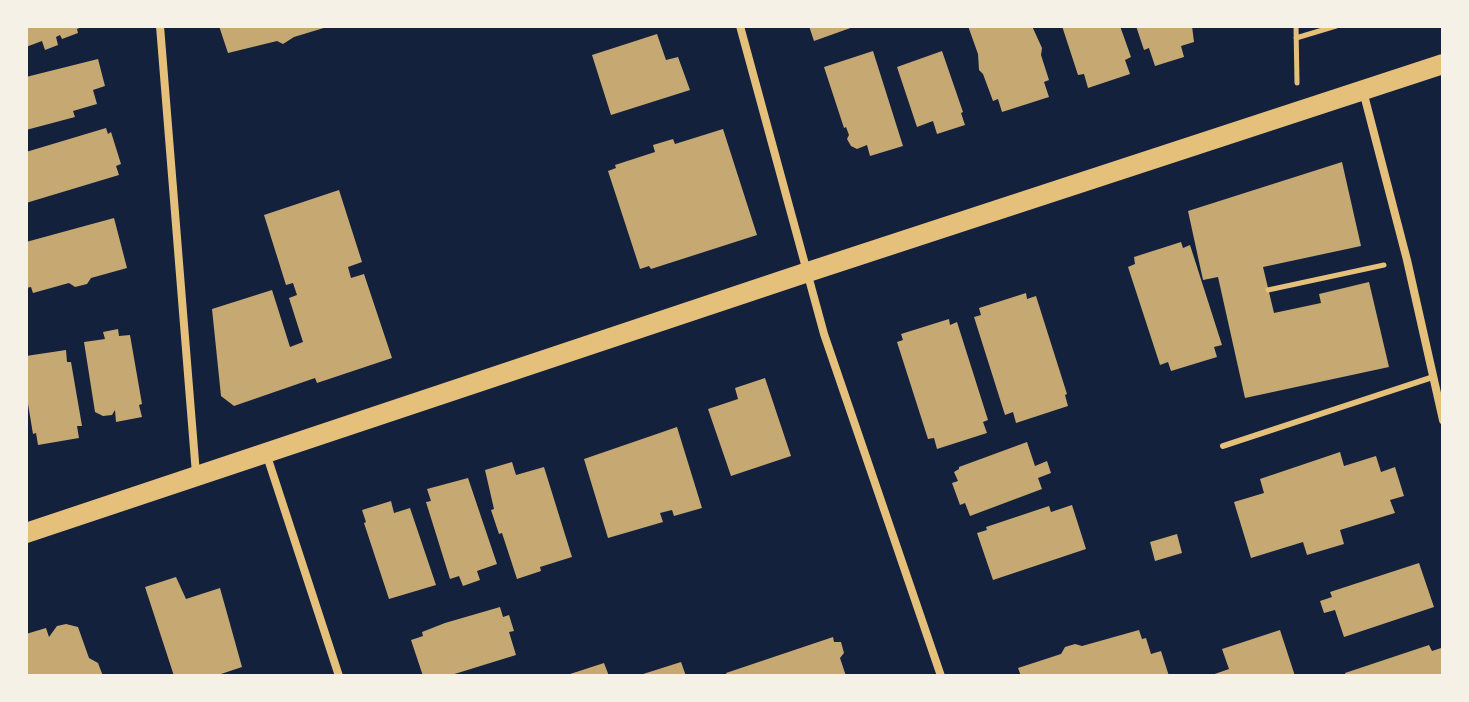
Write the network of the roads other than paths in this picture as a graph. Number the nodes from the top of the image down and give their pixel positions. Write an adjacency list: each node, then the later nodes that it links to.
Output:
1 (160, 26): 10 (street)
2 (740, 26): 5 (street)
3 (1443, 64): 4 (main road)
4 (1363, 91): 5 (main road); 6 (street)
5 (808, 272): 9 (main road); 13 (street)
6 (1433, 377): 7 (street); 8 (lane)
7 (1443, 420)
8 (1223, 446)
9 (266, 452): 10 (main road); 12 (street)
10 (196, 475): 11 (main road)
11 (26, 533)
12 (339, 676)
13 (941, 676)

